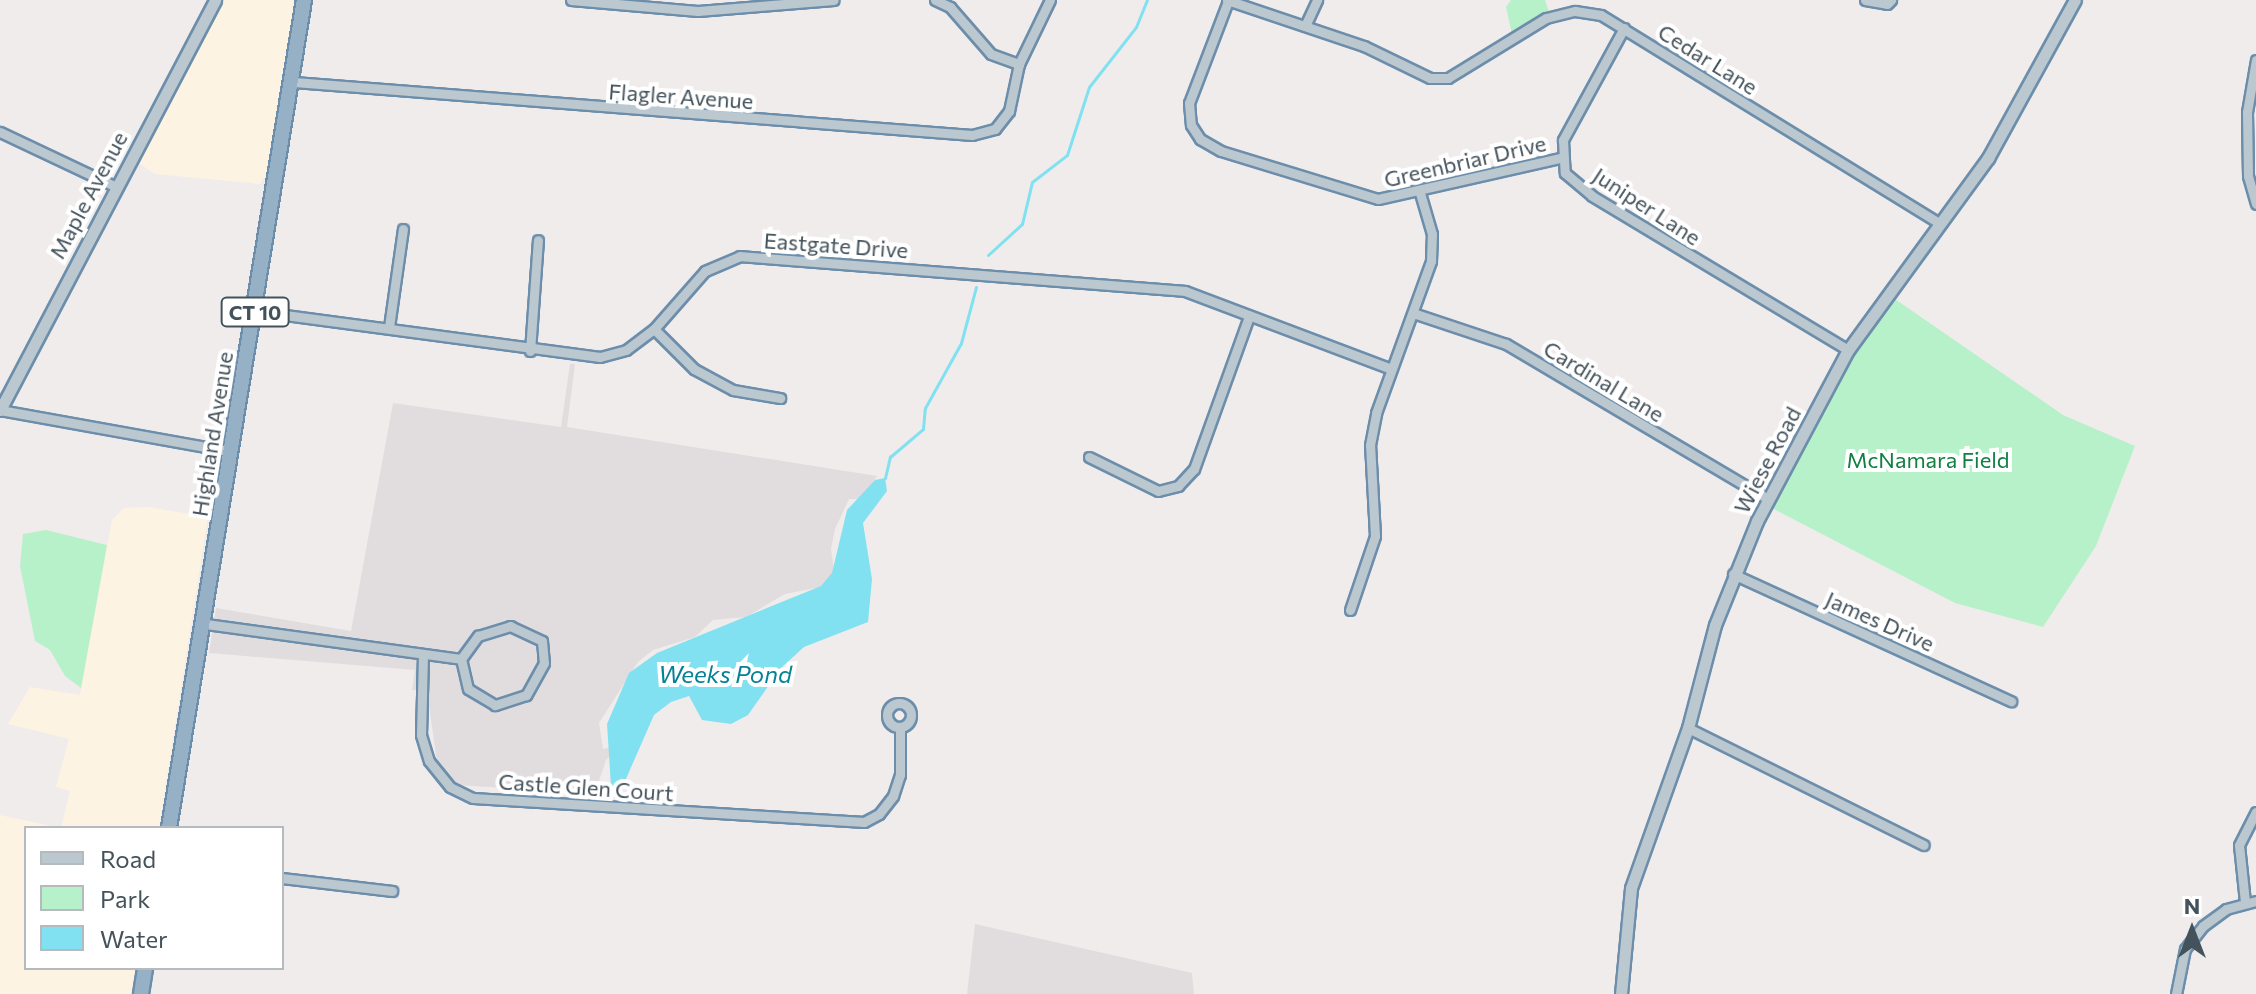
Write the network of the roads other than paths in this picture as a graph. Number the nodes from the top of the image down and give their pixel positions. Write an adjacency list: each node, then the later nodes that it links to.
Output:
1 (215, 0): 19 (street, Maple Avenue)
2 (304, 0): 16 (highway, Highland Avenue / CT 10)
3 (571, 0): 4 (street)
4 (834, 0)
5 (935, 0): 15 (street)
6 (1050, 0): 15 (street)
7 (1228, 0): 12 (street, Cedar Lane); 20 (street, Greenbriar Drive)
8 (1317, 0): 12 (street)
9 (1865, 0): 10 (street)
10 (1891, 0)
11 (2075, 0): 22 (street, Wiese Road)
12 (1305, 26): 13 (street, Cedar Lane)
13 (1624, 28): 18 (street); 22 (street, Cedar Lane)
14 (2256, 60): 21 (street)
15 (1019, 64): 16 (street, Flagler Avenue)
16 (294, 82): 25 (highway, Highland Avenue / CT 10)
17 (0, 132): 19 (street)
18 (1560, 158): 20 (street, Greenbriar Drive); 30 (street, Juniper Lane)
19 (114, 186): 34 (street, Maple Avenue)
20 (1420, 193): 26 (street)
21 (2256, 204)
22 (1937, 222): 30 (street, Wiese Road)
23 (403, 229): 28 (street)
24 (538, 240): 31 (street)
25 (255, 311): 28 (street, Eastgate Drive); 35 (highway, Highland Avenue / CT 10)
26 (1413, 313): 32 (street); 37 (street, Cardinal Lane)
27 (1249, 316): 29 (street, Eastgate Drive); 32 (street, Eastgate Drive); 36 (street)
28 (389, 327): 31 (street, Eastgate Drive)
29 (654, 329): 31 (street, Eastgate Drive); 33 (street)
30 (1848, 350): 37 (street, Wiese Road)
31 (530, 351)
32 (1391, 369): 39 (street)
33 (780, 398)
34 (0, 410): 35 (street)
35 (229, 451): 40 (highway, Highland Avenue / CT 10)
36 (1089, 457)
37 (1768, 499): 38 (street, Wiese Road)
38 (1733, 574): 43 (street, James Drive); 45 (street, Wiese Road)
39 (1350, 610)
40 (206, 624): 41 (street); 47 (highway, Highland Avenue / CT 10)
41 (423, 654): 42 (street); 44 (street, Castle Glen Court)
42 (461, 659): 42 (street)
43 (2011, 701)
44 (900, 728)
45 (1688, 728): 48 (street); 55 (street, Wiese Road)
46 (2256, 812): 52 (street)
47 (169, 826)
48 (1924, 845)
49 (284, 878): 50 (street)
50 (392, 891)
51 (2256, 901): 52 (street)
52 (2245, 902): 56 (street)
53 (145, 970): 54 (highway)
54 (141, 994)
55 (1621, 994)
56 (2176, 994)

